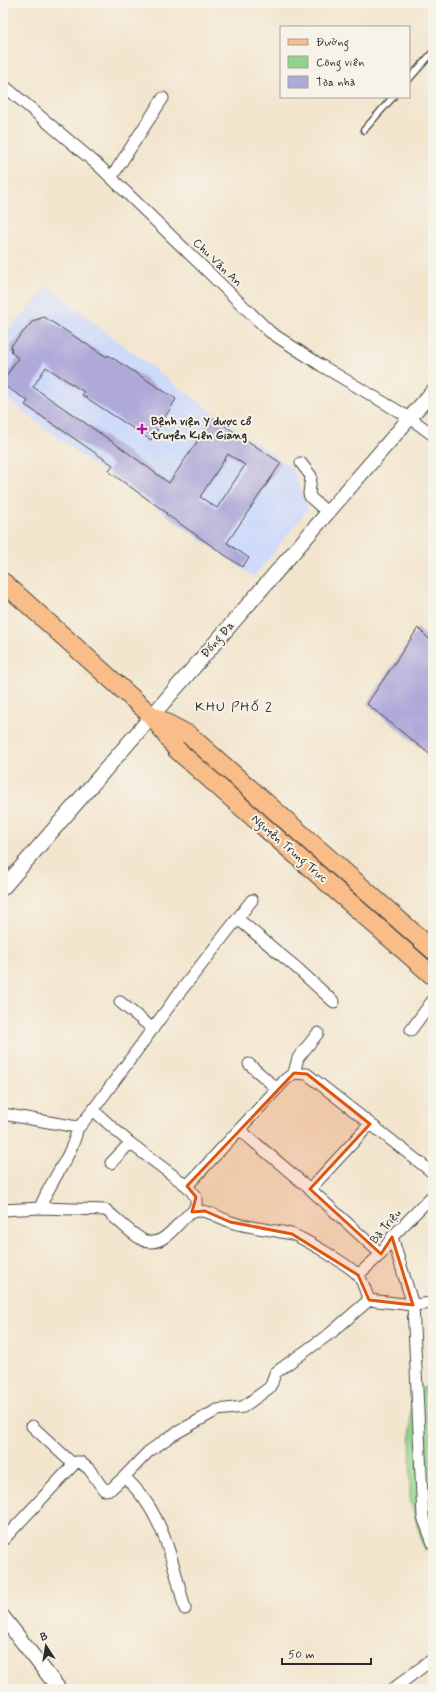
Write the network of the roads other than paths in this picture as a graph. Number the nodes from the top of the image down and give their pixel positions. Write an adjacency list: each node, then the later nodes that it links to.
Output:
1 (433, 52): 2 (lane)
2 (410, 78)
3 (3, 85): 7 (street, Chu Văn An)
4 (163, 98): 7 (street)
5 (392, 98): 6 (lane)
6 (364, 130)
7 (111, 178): 9 (street, Chu Văn An)
8 (433, 391): 9 (street, Đống Đa)
9 (410, 418): 10 (street, Chu Văn An); 12 (street, Đống Đa)
10 (433, 435)
11 (302, 463): 12 (street)
12 (328, 513): 14 (street, Đống Đa)
13 (3, 582): 14 (main road, Nguyễn Trung Trực)
14 (152, 716): 15 (street, Đống Đa); 18 (main road, Nguyễn Trung Trực); 19 (main road, Nguyễn Trung Trực)
15 (3, 888)
16 (252, 900): 17 (street)
17 (238, 919): 22 (street); 23 (street)
18 (433, 950)
19 (433, 976)
20 (433, 1000): 24 (street)
21 (120, 1002): 23 (street)
22 (334, 1002)
23 (153, 1029): 29 (street)
24 (411, 1030)
25 (318, 1034): 27 (street)
26 (249, 1064): 28 (street)
27 (294, 1073): 28 (street); 31 (street)
28 (277, 1089): 33 (street)
29 (93, 1110): 32 (street); 34 (street)
30 (3, 1114): 32 (street)
31 (370, 1124): 36 (street); 38 (street)
32 (78, 1126): 40 (street)
33 (240, 1130): 37 (street); 38 (street)
34 (130, 1143): 35 (street); 37 (street)
35 (111, 1163)
36 (433, 1173)
37 (187, 1186): 42 (street)
38 (310, 1189): 44 (street)
39 (433, 1195): 43 (street, Bà Triệu)
40 (40, 1208): 41 (street); 42 (street)
41 (3, 1210)
42 (192, 1212): 45 (street)
43 (392, 1237): 44 (street, Bà Triệu); 48 (street)
44 (381, 1254): 45 (street, Bà Triệu)
45 (358, 1275): 46 (street)
46 (369, 1300): 48 (street); 51 (street)
47 (433, 1303): 48 (street)
48 (413, 1305): 53 (street)
49 (32, 1426): 50 (street)
50 (73, 1464): 51 (street); 52 (street)
51 (124, 1477): 54 (street)
52 (3, 1540)
53 (433, 1543)
54 (185, 1609)
55 (3, 1617): 57 (street)
56 (433, 1659): 58 (street)
57 (59, 1689)
58 (393, 1689)

